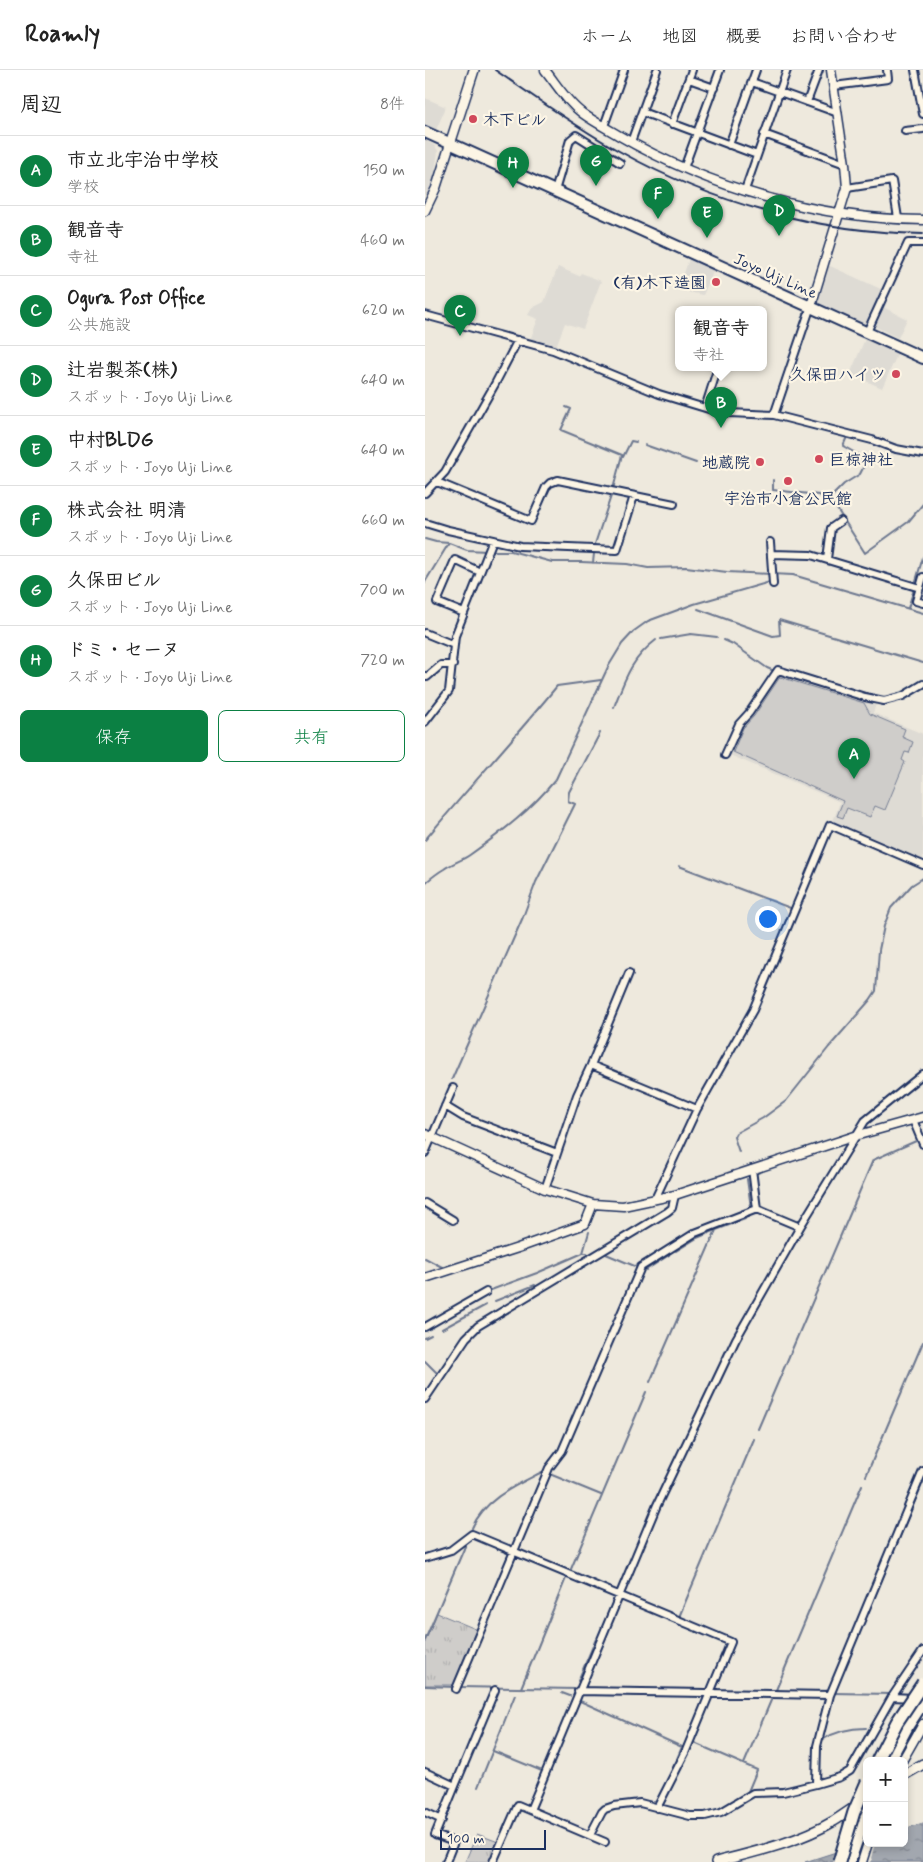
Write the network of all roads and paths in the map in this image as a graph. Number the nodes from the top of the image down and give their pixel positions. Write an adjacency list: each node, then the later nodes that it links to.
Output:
1 (474, 70): 30 (main road)
2 (545, 70): 23 (street)
3 (624, 70): 23 (street)
4 (657, 70): 19 (street)
5 (693, 70): 13 (street)
6 (720, 70): 16 (street)
7 (756, 70): 14 (street)
8 (787, 70): 17 (street)
9 (819, 70): 18 (street)
10 (831, 70): 15 (street)
11 (887, 70): 15 (street)
12 (915, 70): 21 (street)
13 (689, 79): 16 (street); 22 (street)
14 (752, 82): 17 (street); 31 (street)
15 (834, 86): 20 (street)
16 (714, 88): 27 (street)
17 (779, 92): 18 (street); 28 (street)
18 (807, 102): 20 (street)
19 (642, 112): 22 (street); 29 (street)
20 (838, 113): 34 (street)
21 (923, 114)
22 (672, 124): 27 (street)
23 (604, 126): 29 (street)
24 (923, 129): 25 (street)
25 (905, 131)
26 (425, 132): 30 (main road, Joyo Uji Line)
27 (697, 134): 31 (street); 35 (street)
28 (765, 134): 32 (street); 34 (street)
29 (631, 142): 35 (street)
30 (450, 144): 38 (main road, Joyo Uji Line); 39 (street)
31 (729, 146): 32 (street)
32 (757, 155): 37 (street)
33 (620, 163): 38 (street)
34 (845, 164): 36 (street)
35 (684, 168): 37 (street)
36 (847, 188): 40 (street); 41 (street)
37 (745, 190): 40 (street)
38 (555, 191): 44 (main road, Joyo Uji Line)
39 (425, 211)
40 (840, 214): 41 (street); 44 (street)
41 (898, 218): 42 (street)
42 (923, 220)
43 (923, 243): 46 (street)
44 (811, 306): 46 (main road, Joyo Uji Line); 51 (street)
45 (425, 315): 47 (street)
46 (867, 332): 48 (main road, Joyo Uji Line)
47 (518, 340): 50 (street); 53 (street)
48 (923, 358)
49 (717, 371): 50 (street)
50 (705, 408): 51 (street)
51 (774, 415): 52 (street)
52 (923, 454)
53 (437, 482): 54 (street); 55 (street)
54 (425, 493)
55 (634, 496): 56 (street); 59 (street)
56 (674, 504)
57 (841, 521): 62 (street)
58 (425, 523): 59 (street)
59 (493, 540): 63 (street)
60 (771, 542): 61 (street)
61 (771, 554): 62 (street); 65 (street)
62 (827, 559): 66 (street)
63 (480, 572): 68 (street); 68 (street)
64 (923, 577): 66 (street)
65 (773, 584)
66 (920, 588): 67 (street)
67 (923, 603)
68 (464, 613): 70 (street)
69 (425, 633): 70 (street)
70 (454, 645): 71 (street)
71 (453, 665): 72 (street); 74 (street)
72 (425, 676)
73 (923, 684): 75 (street)
74 (425, 722)
75 (725, 755)
76 (923, 865): 82 (street)
77 (629, 973): 78 (street)
78 (591, 1065): 82 (street); 89 (street)
79 (923, 1074): 86 (street)
80 (453, 1088): 81 (street)
81 (445, 1106): 85 (street); 89 (street)
82 (697, 1109): 93 (street)
83 (923, 1117): 84 (street)
84 (913, 1120): 86 (street); 87 (street)
85 (428, 1135): 88 (street); 91 (street)
86 (855, 1136): 90 (street); 98 (street)
87 (923, 1144)
88 (425, 1153)
89 (557, 1153): 91 (street)
90 (752, 1169): 92 (street); 96 (street)
91 (545, 1189): 95 (street)
92 (675, 1195): 93 (street); 102 (street)
93 (655, 1199): 95 (street)
94 (425, 1203): 97 (street)
95 (593, 1204): 99 (street)
96 (757, 1210): 98 (street); 104 (street)
97 (453, 1220)
98 (800, 1227): 106 (street)
99 (425, 1278)
100 (486, 1292): 101 (street)
101 (425, 1327)
102 (425, 1399)
103 (923, 1471): 113 (street)
104 (514, 1551): 105 (street); 106 (street); 109 (street)
105 (425, 1558)
106 (619, 1594): 111 (street); 112 (street)
107 (923, 1651): 114 (street)
108 (923, 1683): 118 (highway, bridge)
109 (456, 1689)
110 (495, 1690): 125 (street)
111 (578, 1691): 112 (street); 129 (street)
112 (710, 1693): 113 (street); 128 (street)
113 (830, 1695): 124 (street)
114 (892, 1697): 115 (street); 124 (street)
115 (923, 1698)
116 (923, 1702): 119 (highway)
117 (923, 1724): 120 (street)
118 (879, 1757)
119 (891, 1757)
120 (904, 1757)
121 (923, 1764): 123 (main road)
122 (425, 1772): 125 (street)
123 (908, 1773)
124 (816, 1784): 128 (street)
125 (455, 1786): 131 (street)
126 (863, 1791): 139 (highway, bridge)
127 (863, 1802): 138 (main road)
128 (657, 1808): 133 (street)
129 (530, 1810): 133 (street); 137 (street)
130 (425, 1812): 131 (street)
131 (442, 1820): 136 (street)
132 (863, 1822): 140 (highway)
133 (590, 1835): 134 (street)
134 (605, 1842)
135 (867, 1847): 141 (street)
136 (446, 1862)
137 (493, 1862)
138 (716, 1862)
139 (839, 1862)
140 (849, 1862)
141 (862, 1862)

